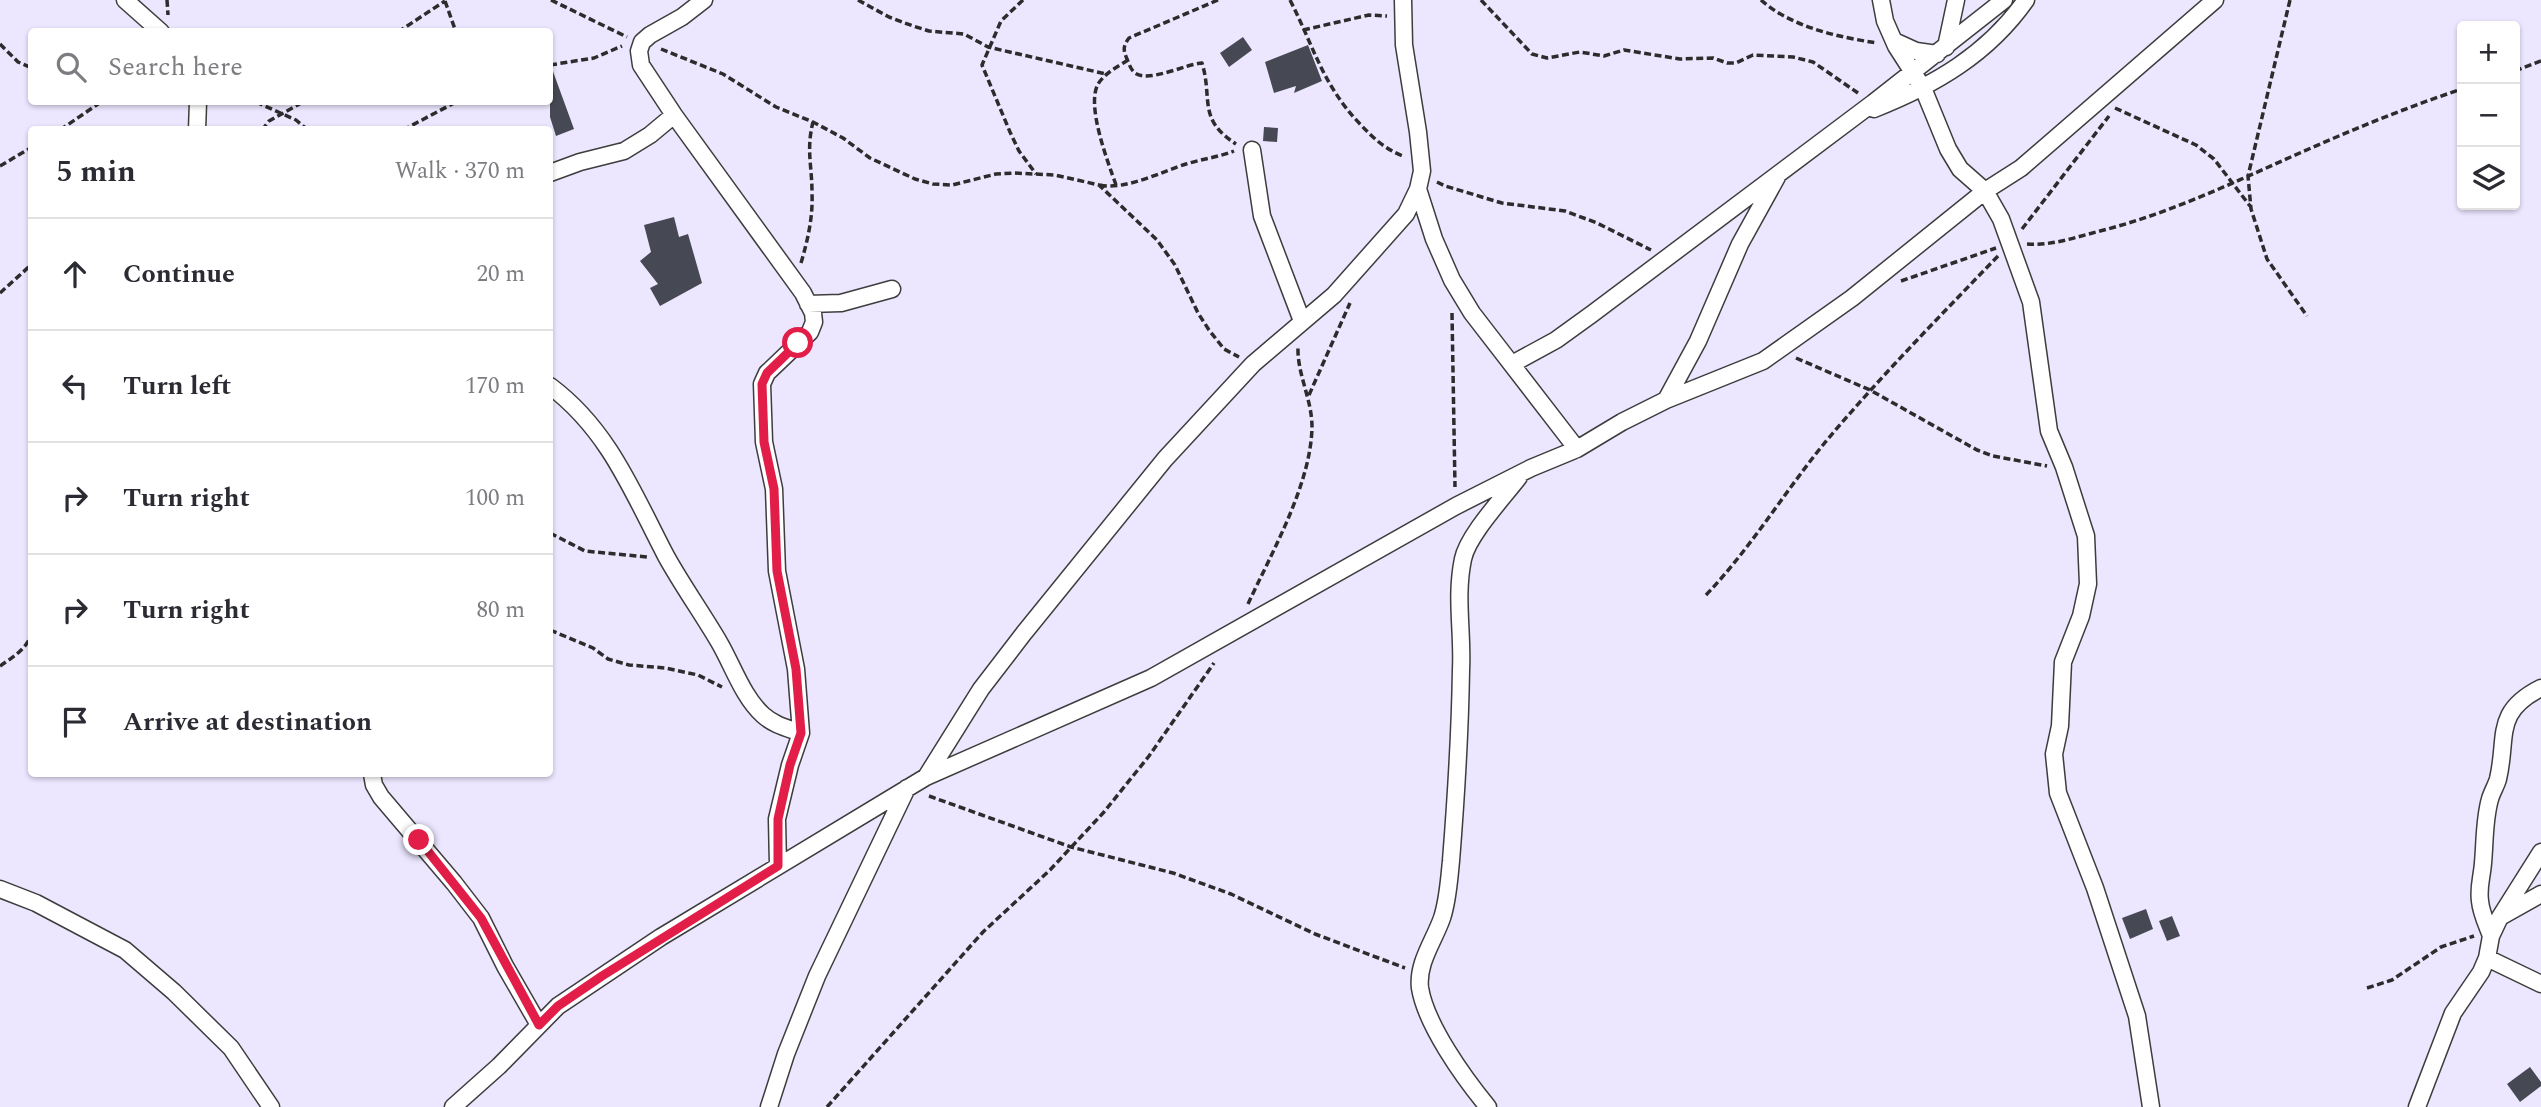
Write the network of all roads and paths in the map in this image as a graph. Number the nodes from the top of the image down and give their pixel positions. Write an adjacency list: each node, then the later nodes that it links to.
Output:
1 (125, 0): 18 (street)
2 (445, 0): 19 (path); 20 (path)
3 (551, 0): 29 (path)
4 (704, 0): 22 (street)
5 (858, 0): 25 (path)
6 (1023, 0): 25 (path)
7 (1218, 0): 27 (path)
8 (1290, 0): 21 (path)
9 (1481, 0): 36 (path)
10 (1761, 0): 23 (path)
11 (1881, 0): 23 (street)
12 (1956, 0): 26 (street)
13 (2004, 0): 26 (street)
14 (2026, 0): 34 (street)
15 (2215, 0): 62 (street)
16 (2290, 0): 58 (path)
17 (1403, 8): 21 (path); 57 (street)
18 (156, 28)
19 (404, 28)
20 (455, 28)
21 (1303, 30): 57 (path)
22 (642, 42): 43 (street); 45 (path)
23 (1895, 43): 26 (street); 32 (street)
24 (0, 44): 30 (path)
25 (988, 47): 33 (path); 56 (path)
26 (1941, 50): 32 (street)
27 (1128, 60): 33 (path); 61 (path)
28 (2541, 61): 31 (path)
29 (553, 64)
30 (28, 66)
31 (2520, 69)
32 (1914, 71): 34 (street); 36 (street)
33 (1106, 74): 61 (path)
34 (1923, 88): 44 (street); 62 (street)
35 (2457, 91): 58 (path)
36 (1873, 103): 44 (street)
37 (97, 105): 46 (path)
38 (198, 105): 47 (street)
39 (262, 105): 42 (path)
40 (297, 105): 42 (path)
41 (450, 105): 50 (path)
42 (280, 114): 48 (path); 49 (path)
43 (674, 115): 55 (street); 71 (street)
44 (1853, 117): 54 (street)
45 (813, 122): 56 (path); 71 (path)
46 (66, 126)
47 (197, 126)
48 (266, 126)
49 (303, 126)
50 (411, 126)
51 (28, 149): 53 (path)
52 (1252, 150): 74 (street)
53 (0, 166)
54 (1780, 171): 65 (street); 81 (street)
55 (553, 172)
56 (1036, 175): 60 (path)
57 (1420, 175): 65 (path); 67 (street); 74 (street)
58 (2248, 176): 59 (path); 63 (path)
59 (2233, 183): 63 (path); 64 (path); 64 (path)
60 (1095, 184): 61 (path); 76 (path)
61 (1116, 185)
62 (1985, 191): 64 (street); 75 (street)
63 (2251, 209): 73 (path)
64 (2010, 243): 68 (path); 79 (path); 83 (street)
65 (1665, 257): 77 (street)
66 (28, 268): 70 (path)
67 (1452, 279): 77 (street); 85 (path)
68 (1892, 285)
69 (892, 289): 71 (street)
70 (0, 293)
71 (806, 298): 96 (street)
72 (1352, 299): 80 (path)
73 (2307, 316)
74 (1301, 323): 76 (street); 80 (path)
75 (1778, 351): 79 (path); 81 (street)
76 (1253, 364): 98 (street)
77 (1512, 365): 82 (street)
78 (553, 388): 87 (street)
79 (1870, 390): 83 (path); 88 (path)
80 (1308, 395): 89 (path)
81 (1666, 400): 82 (street)
82 (1577, 449): 84 (street)
83 (2064, 467): 117 (street)
84 (1522, 473): 85 (street); 108 (street)
85 (1456, 506): 89 (street)
86 (553, 535): 87 (path)
87 (670, 562): 95 (street)
88 (1706, 595)
89 (1235, 630): 98 (street)
90 (553, 631): 95 (path)
91 (28, 641): 93 (path)
92 (1215, 661): 100 (path)
93 (0, 666)
94 (2541, 688): 106 (street)
95 (751, 703): 96 (street)
96 (801, 733): 102 (street)
97 (373, 777): 111 (street)
98 (926, 777): 99 (street)
99 (907, 788): 100 (path); 102 (street); 114 (street)
100 (1070, 847): 108 (path); 115 (path)
101 (2541, 852): 105 (street)
102 (778, 866): 111 (street)
103 (0, 889): 112 (street)
104 (2541, 894): 105 (street)
105 (2500, 917): 106 (street)
106 (2490, 934): 107 (street); 110 (path)
107 (2487, 958): 109 (street); 118 (street)
108 (1420, 973): 116 (street)
109 (2541, 984)
110 (2367, 988)
111 (539, 1025): 113 (street)
112 (271, 1107)
113 (453, 1107)
114 (769, 1107)
115 (827, 1107)
116 (1488, 1107)
117 (2151, 1107)
118 (2417, 1107)

